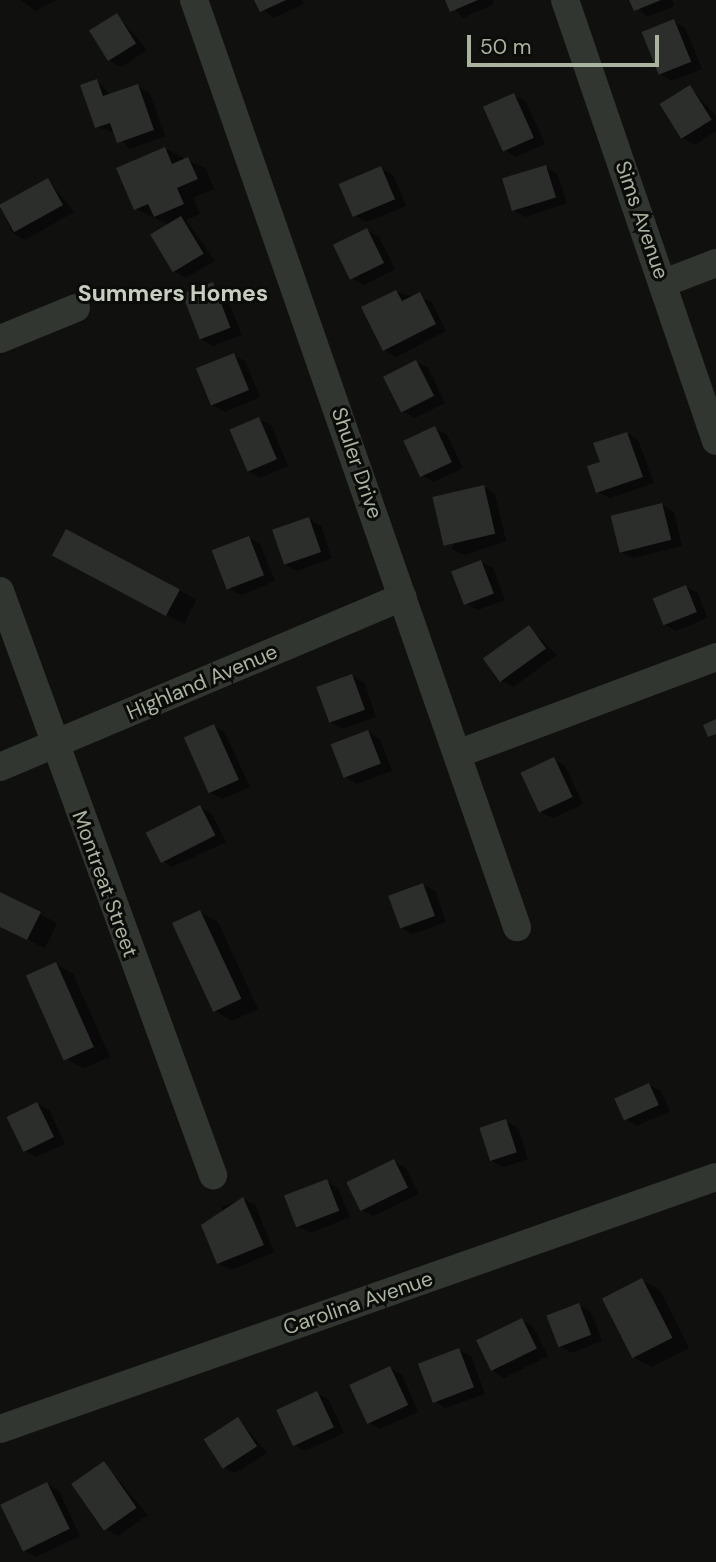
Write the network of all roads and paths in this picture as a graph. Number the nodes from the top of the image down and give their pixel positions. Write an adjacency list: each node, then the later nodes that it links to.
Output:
1 (194, 0): 9 (street, Shuler Drive)
2 (565, 0): 4 (street, Sims Avenue)
3 (716, 263): 4 (street)
4 (664, 283): 7 (street, Sims Avenue)
5 (76, 308): 6 (street)
6 (0, 339)
7 (716, 441)
8 (0, 591): 11 (street, Montreat Street)
9 (403, 597): 11 (street, Highland Avenue); 12 (street, Shuler Drive)
10 (716, 657): 12 (street)
11 (54, 744): 13 (street, Highland Avenue); 15 (street, Montreat Street)
12 (457, 754): 14 (street, Shuler Drive)
13 (0, 767)
14 (517, 927)
15 (213, 1175)
16 (716, 1177): 17 (street, Carolina Avenue)
17 (0, 1429)

